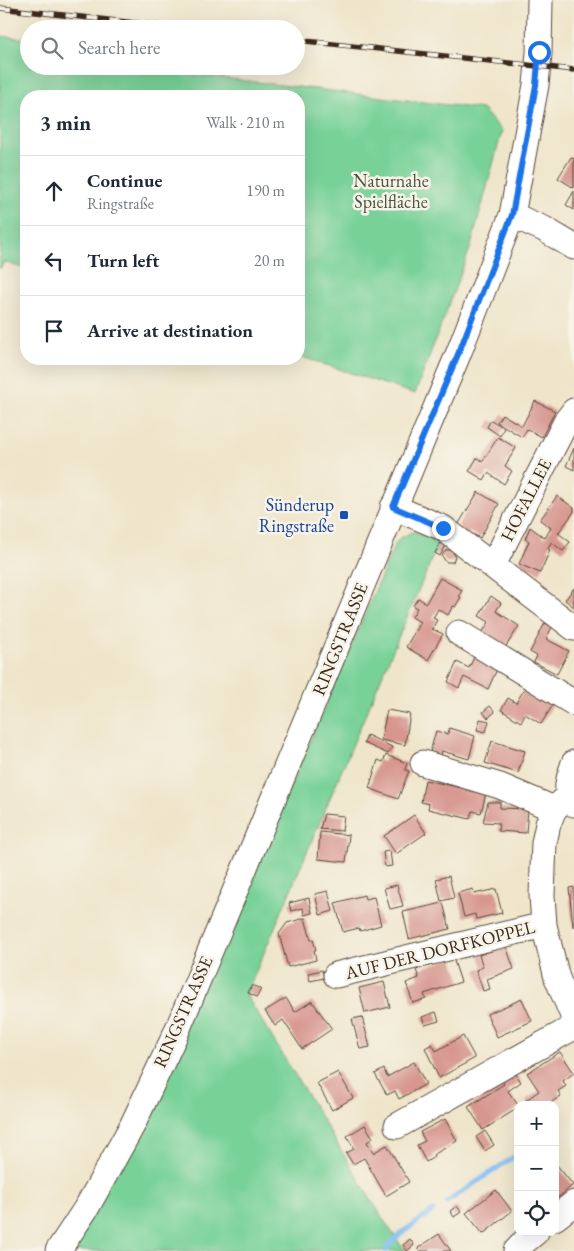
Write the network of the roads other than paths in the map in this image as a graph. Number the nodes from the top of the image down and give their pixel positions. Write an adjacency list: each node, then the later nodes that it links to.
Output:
1 (540, 0): 2 (street, RINGSTRASSE)
2 (512, 215): 3 (street); 5 (street, RINGSTRASSE)
3 (574, 247)
4 (574, 411): 6 (street, HOFALLEE)
5 (393, 507): 6 (street); 21 (street, RINGSTRASSE)
6 (493, 565): 7 (street)
7 (574, 628)
8 (459, 633): 9 (street)
9 (574, 703)
10 (423, 763): 12 (street)
11 (574, 764): 12 (street, AUF DER DORFKOPPEL)
12 (565, 803): 13 (street, AUF DER DORFKOPPEL)
13 (544, 925): 14 (street, AUF DER DORFKOPPEL); 15 (street, AUF DER DORFKOPPEL)
14 (336, 975)
15 (574, 1018)
16 (574, 1027): 17 (street)
17 (397, 1126)
18 (574, 1203): 19 (street)
19 (559, 1215)
20 (531, 1236): 22 (street)
21 (58, 1251)
22 (516, 1251)

